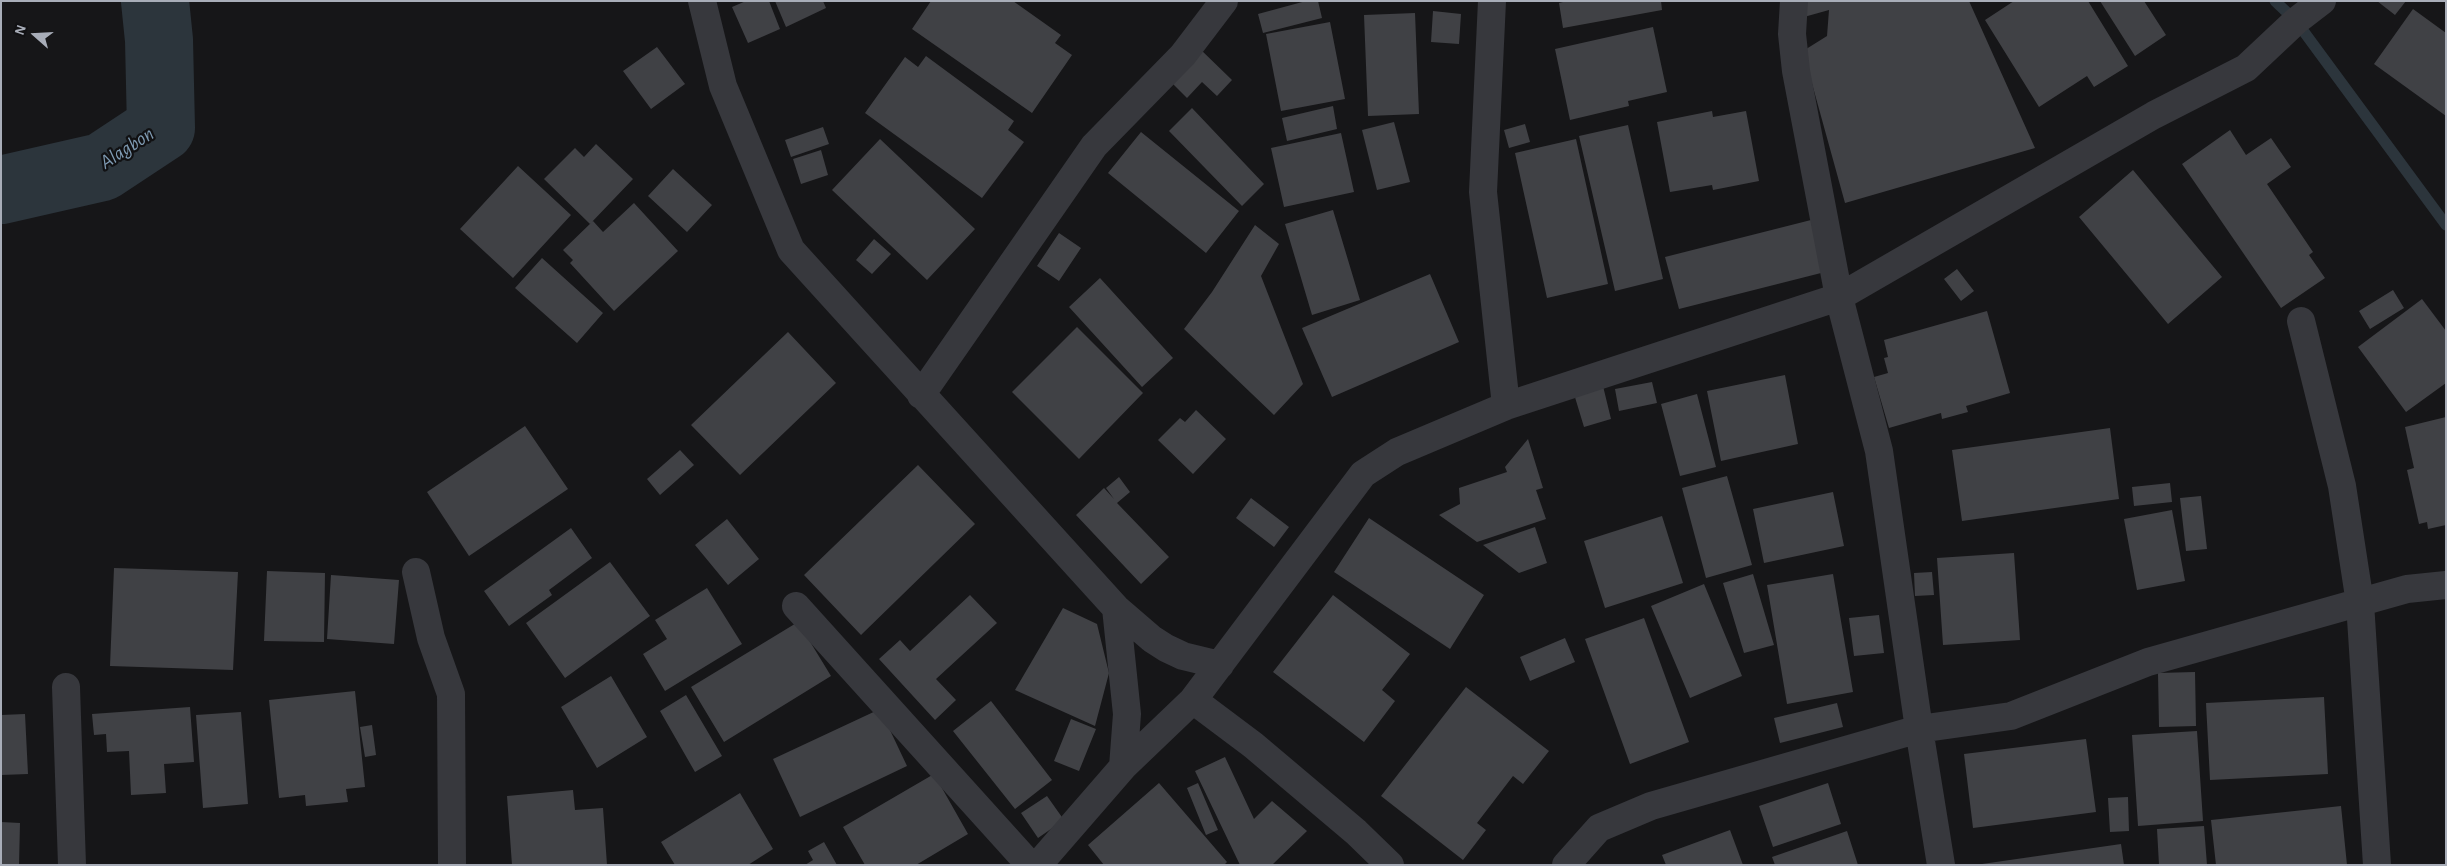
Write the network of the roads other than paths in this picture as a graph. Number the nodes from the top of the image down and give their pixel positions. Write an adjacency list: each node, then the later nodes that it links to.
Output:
1 (702, 1): 8 (street)
2 (1224, 1): 8 (street)
3 (1492, 1): 9 (street)
4 (1794, 1): 6 (street)
5 (2322, 1): 6 (street)
6 (1839, 297): 9 (street); 18 (street)
7 (2301, 320): 12 (street)
8 (921, 395): 14 (street)
9 (1506, 406): 15 (street)
10 (416, 572): 21 (street)
11 (2446, 585): 12 (street)
12 (2360, 603): 18 (street); 27 (street)
13 (796, 606): 22 (street)
14 (1116, 608): 15 (street); 19 (street)
15 (1220, 665): 17 (street)
16 (66, 687): 20 (street)
17 (1193, 700): 19 (street); 24 (street)
18 (1919, 729): 25 (street); 26 (street)
19 (1123, 767): 23 (street)
20 (72, 865)
21 (452, 865)
22 (1030, 865)
23 (1038, 865)
24 (1390, 865)
25 (1566, 865)
26 (1942, 865)
27 (2377, 865)

